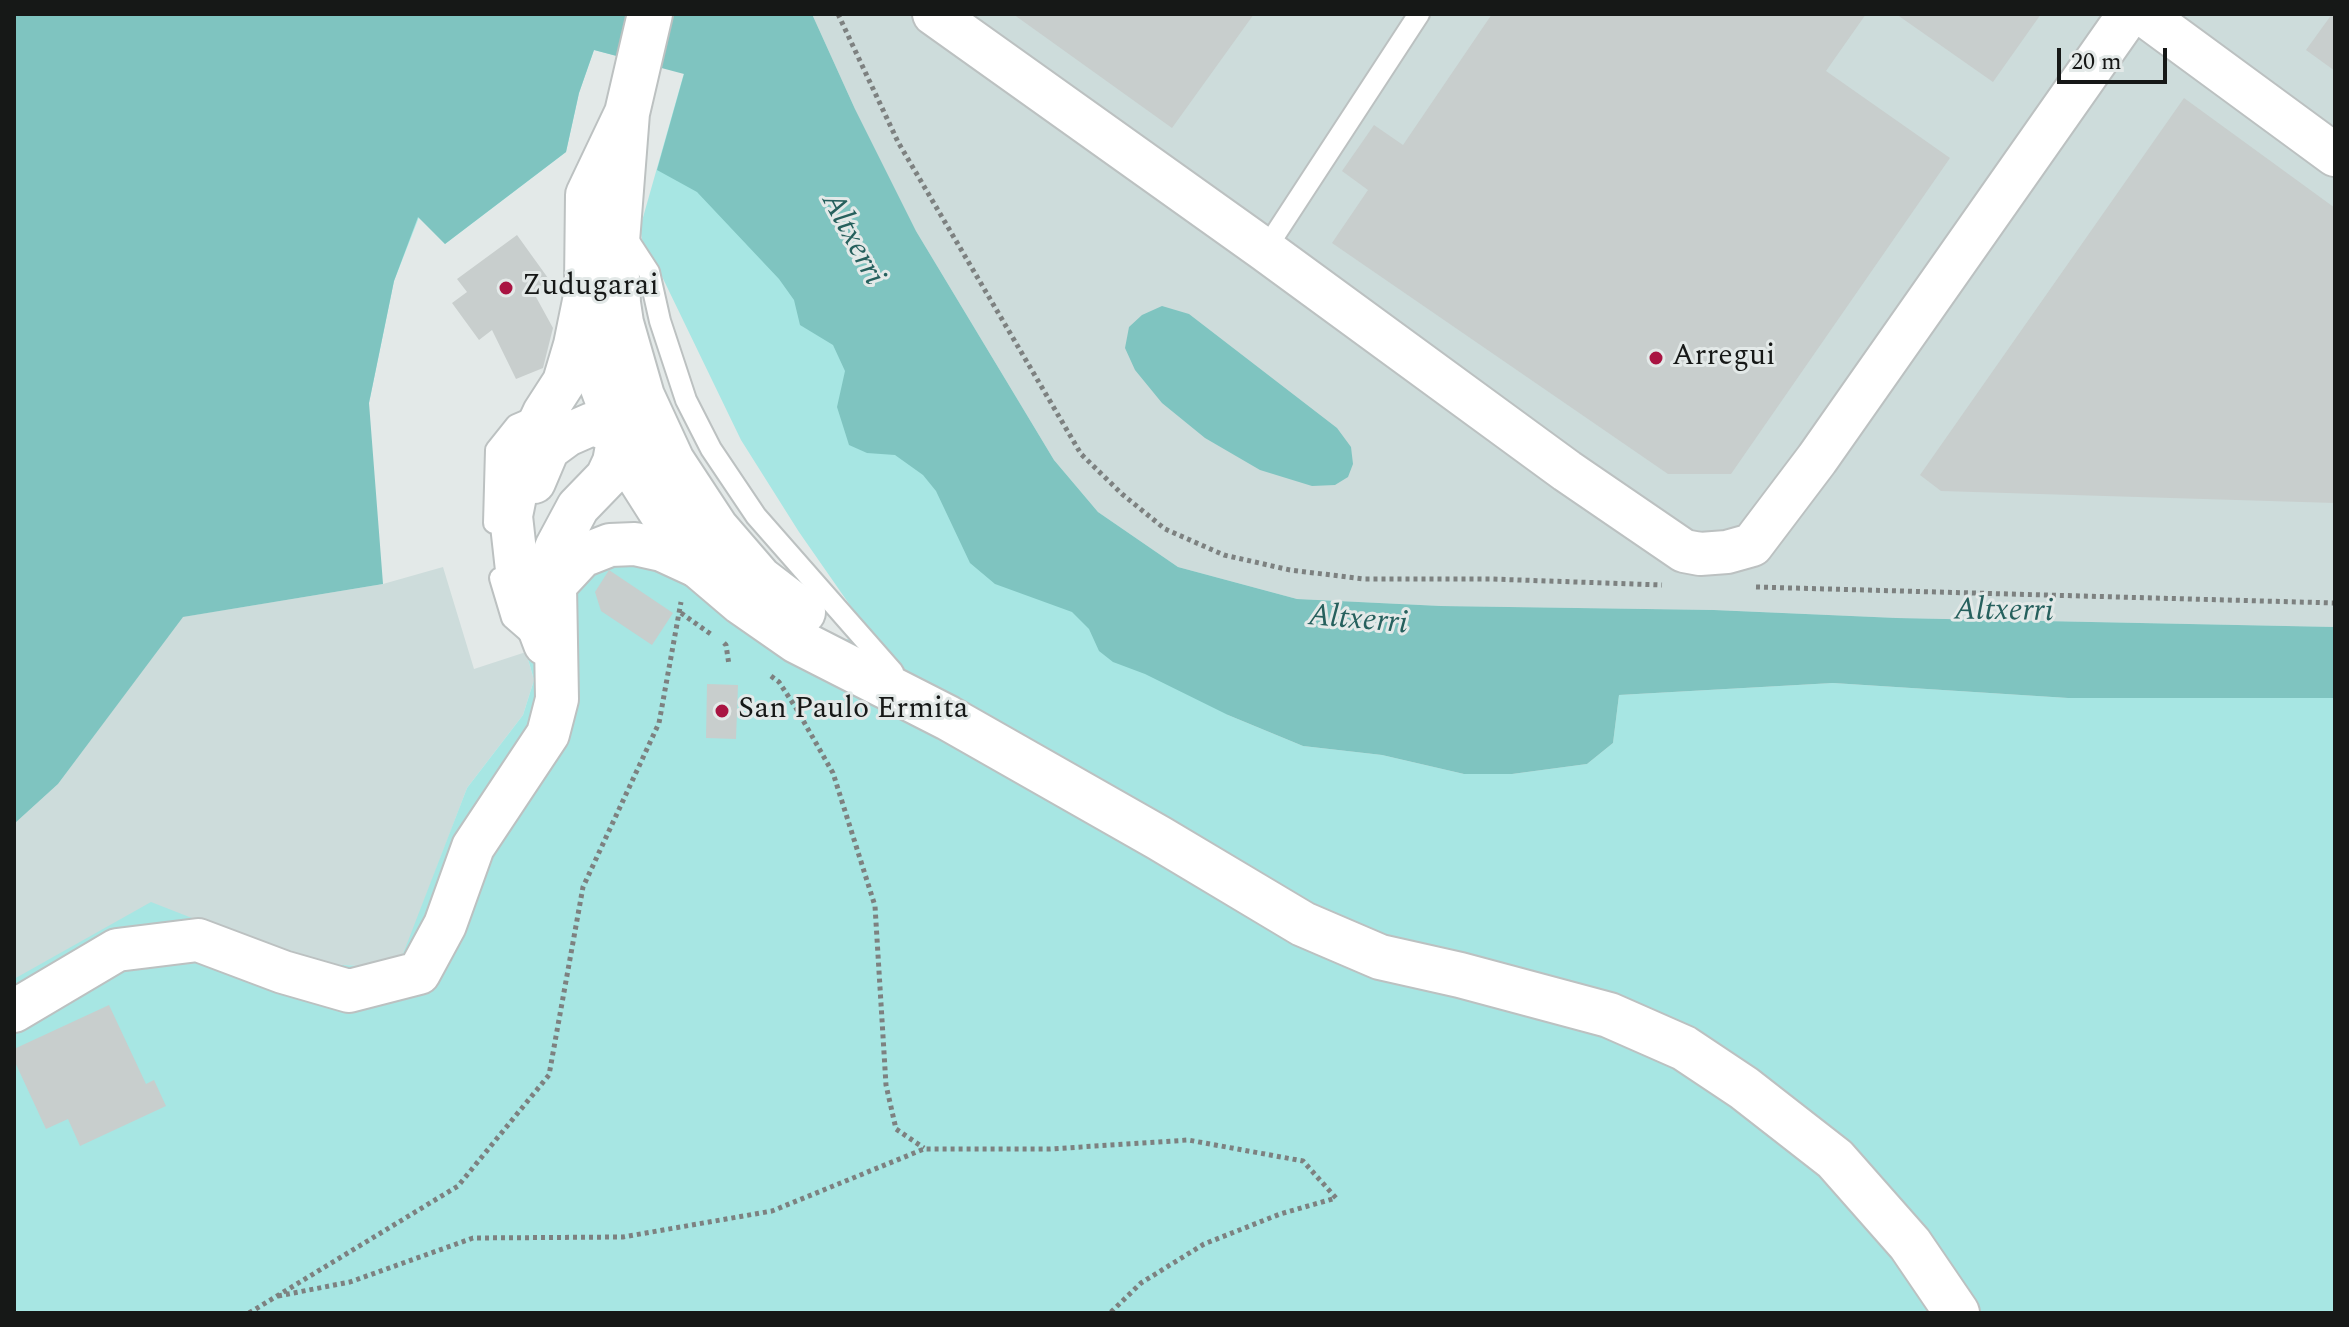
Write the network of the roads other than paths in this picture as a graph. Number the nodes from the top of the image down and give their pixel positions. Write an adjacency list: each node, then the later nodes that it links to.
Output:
1 (650, 14): 6 (highway)
2 (934, 14): 9 (street)
3 (1419, 14): 9 (lane)
4 (2129, 14): 9 (street)
5 (2143, 14): 7 (street)
6 (627, 113): 8 (highway); 10 (highway)
7 (2335, 155)
8 (619, 227): 11 (highway); 17 (lane)
9 (1265, 250)
10 (587, 284): 12 (highway); 13 (street)
11 (621, 323): 12 (street); 15 (highway)
12 (620, 433): 13 (street); 14 (highway); 15 (street); 16 (street)
13 (502, 557): 18 (street)
14 (692, 564): 16 (street); 19 (highway)
15 (760, 579): 17 (highway)
16 (555, 585): 18 (street)
17 (893, 672): 19 (highway)
18 (557, 699): 20 (street)
19 (948, 718): 21 (highway)
20 (14, 1011)
21 (1957, 1313)

